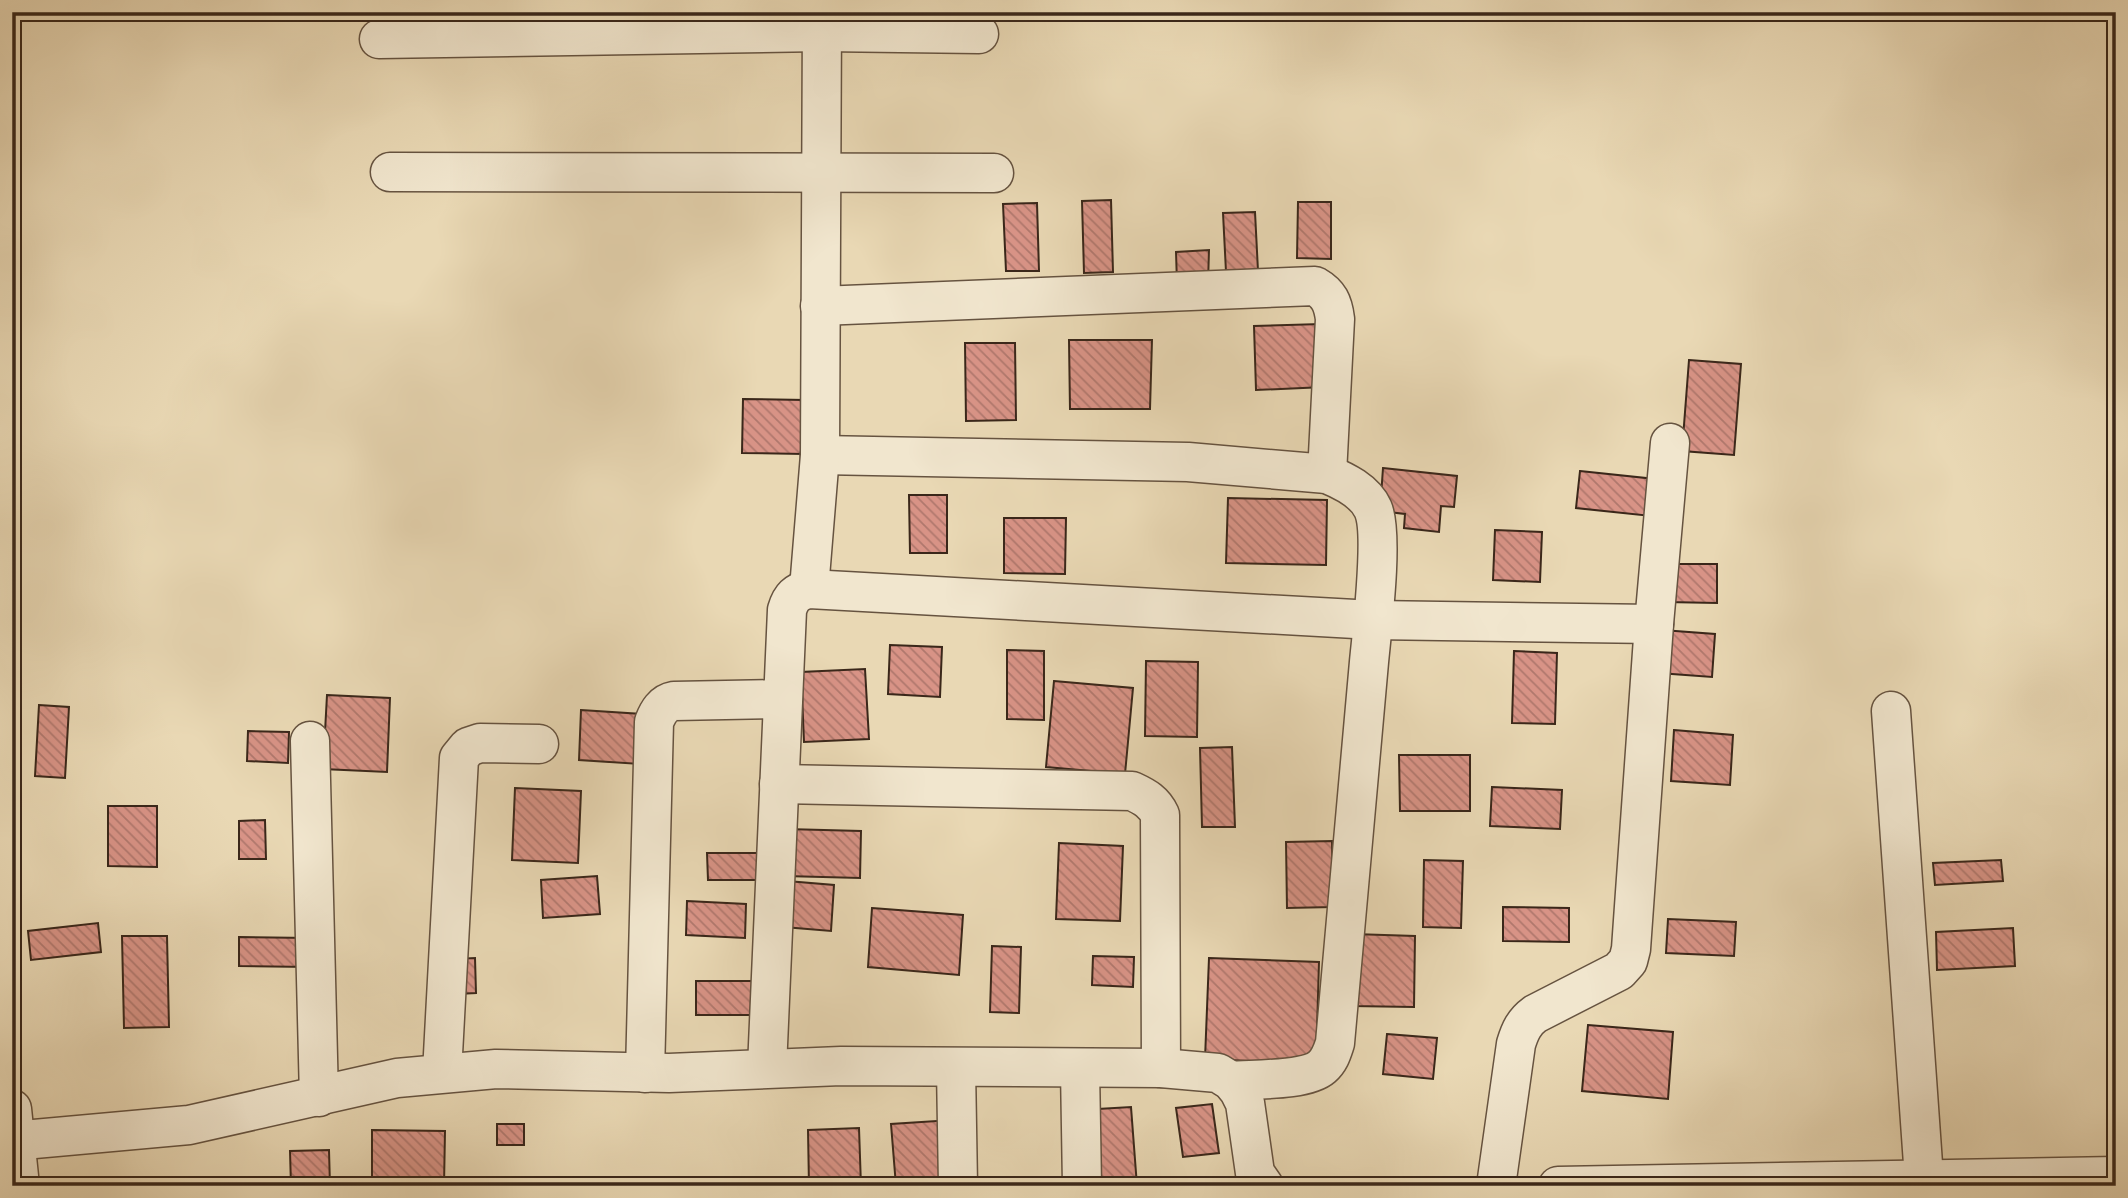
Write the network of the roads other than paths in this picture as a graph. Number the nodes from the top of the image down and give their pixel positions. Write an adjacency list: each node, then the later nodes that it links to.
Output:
1 (822, 22): 2 (street); 3 (street); 5 (street)
2 (979, 34)
3 (379, 39)
4 (390, 172): 5 (street)
5 (820, 173): 6 (street); 7 (street)
6 (994, 173)
7 (820, 306): 9 (street); 10 (street)
8 (1670, 443): 13 (street)
9 (820, 455): 10 (street); 11 (street)
10 (1327, 474): 12 (street)
11 (809, 589): 12 (street); 14 (street)
12 (1373, 620): 13 (street); 25 (street)
13 (1654, 624): 34 (street)
14 (783, 699): 18 (street); 24 (street)
15 (1891, 711): 29 (street)
16 (310, 741): 26 (street)
17 (539, 744): 23 (street)
18 (779, 784): 19 (street); 21 (street)
19 (767, 1068): 20 (street); 24 (street)
20 (956, 1068): 22 (street); 32 (street)
21 (1161, 1068): 22 (street); 25 (street)
22 (1080, 1069): 33 (street)
23 (442, 1073): 24 (street); 26 (street)
24 (645, 1073)
25 (1231, 1081): 30 (street)
26 (319, 1097): 27 (street)
27 (13, 1130): 31 (street)
28 (2116, 1176): 29 (street)
29 (1924, 1178): 35 (street)
30 (1258, 1181)
31 (20, 1186)
32 (958, 1186)
33 (1082, 1186)
34 (1496, 1186)
35 (1558, 1186)

